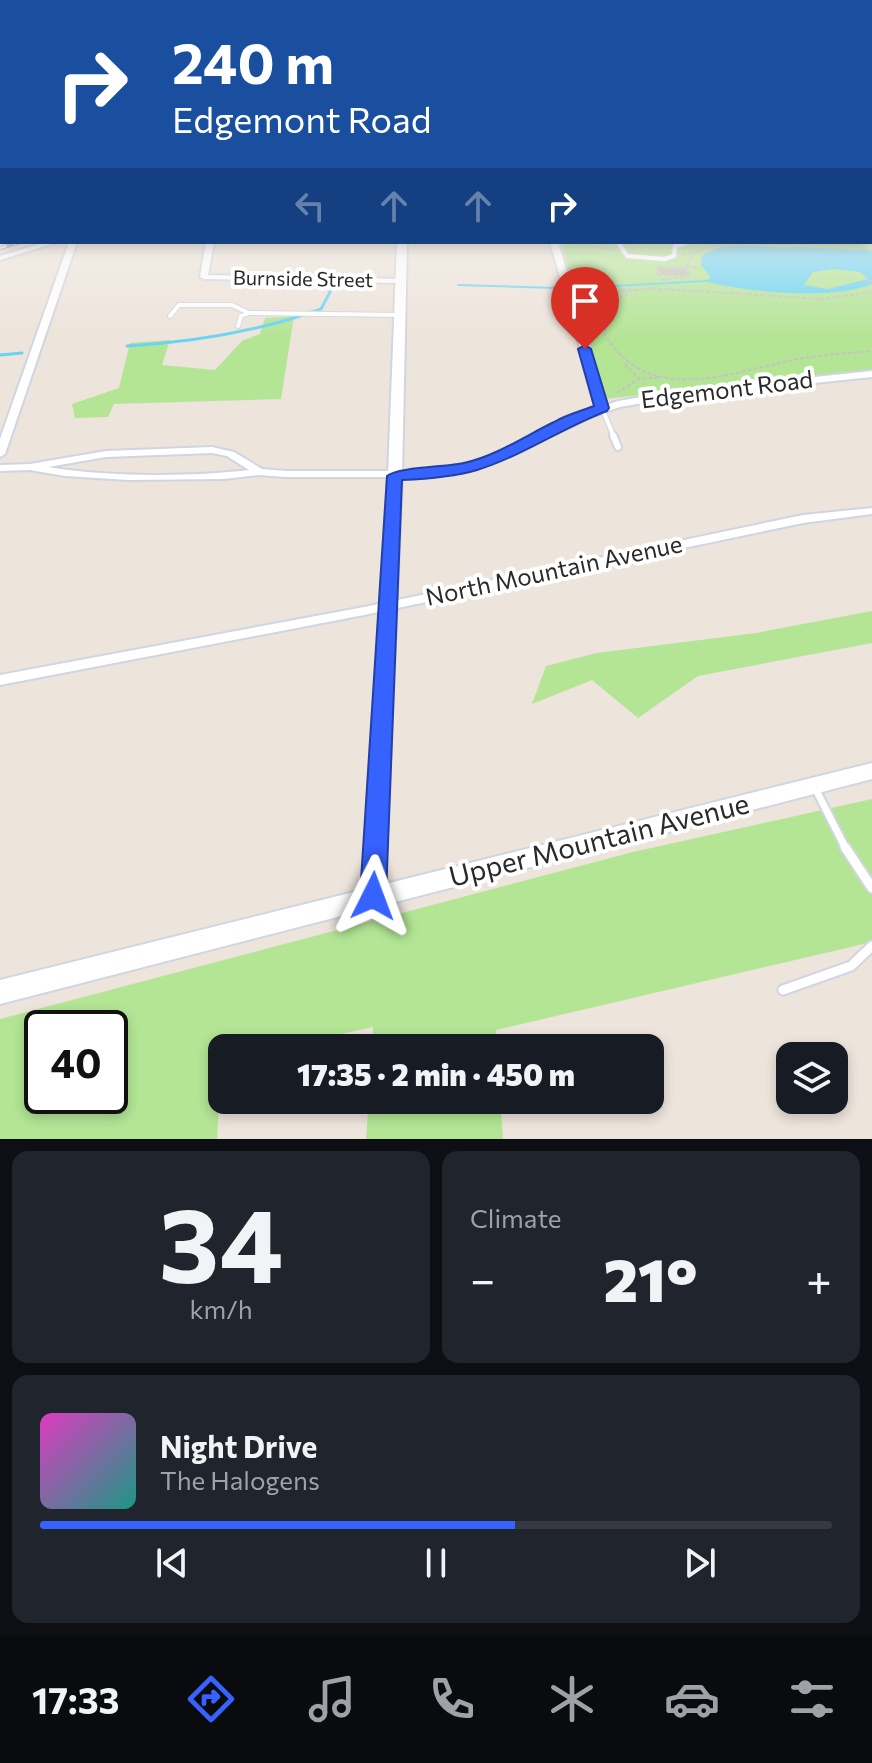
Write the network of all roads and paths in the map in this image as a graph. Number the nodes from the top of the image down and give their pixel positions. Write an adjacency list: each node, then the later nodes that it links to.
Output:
1 (47, 244): 14 (street)
2 (72, 244): 42 (street)
3 (210, 244): 22 (street, Burnside Street)
4 (402, 244): 22 (street)
5 (555, 244): 29 (street)
6 (584, 244): 13 (path)
7 (619, 244): 8 (lane)
8 (682, 244)
9 (727, 244): 12 (path)
10 (807, 244): 11 (path)
11 (808, 247)
12 (696, 252): 15 (path); 18 (path)
13 (617, 255)
14 (0, 258)
15 (678, 259)
16 (659, 262): 17 (path)
17 (665, 268): 18 (path); 21 (path)
18 (687, 268): 19 (path); 21 (path)
19 (700, 269)
20 (865, 279): 23 (path)
21 (663, 280): 24 (path)
22 (402, 281): 31 (street)
23 (872, 281)
24 (669, 287): 26 (path); 27 (path)
25 (621, 289): 26 (path); 28 (path); 29 (path)
26 (638, 290): 28 (path)
27 (872, 292)
28 (628, 293): 35 (path)
29 (569, 296): 40 (street)
30 (249, 313): 31 (lane); 32 (lane); 33 (lane)
31 (401, 315): 46 (street)
32 (170, 316)
33 (238, 326)
34 (872, 351): 37 (path)
35 (623, 361): 37 (path); 38 (path)
36 (872, 374): 40 (street, Edgemont Road)
37 (665, 377): 38 (path)
38 (639, 379): 39 (path)
39 (611, 398)
40 (602, 408): 41 (lane); 46 (street, Edgemont Road)
41 (618, 447)
42 (0, 454)
43 (30, 467): 44 (street, Edgemont Road); 45 (street, Edgemont Road); 45 (street, Edgemont Road)
44 (0, 468)
45 (259, 472): 46 (street, Edgemont Road)
46 (395, 476): 48 (street)
47 (872, 511): 48 (street, North Mountain Avenue)
48 (388, 606): 49 (street, North Mountain Avenue); 53 (street)
49 (0, 680)
50 (872, 771): 51 (street, Upper Mountain Avenue)
51 (814, 786): 52 (lane); 53 (street, Upper Mountain Avenue)
52 (872, 888)
53 (373, 896): 56 (street, Upper Mountain Avenue)
54 (872, 946): 55 (lane)
55 (783, 990)
56 (0, 992)

